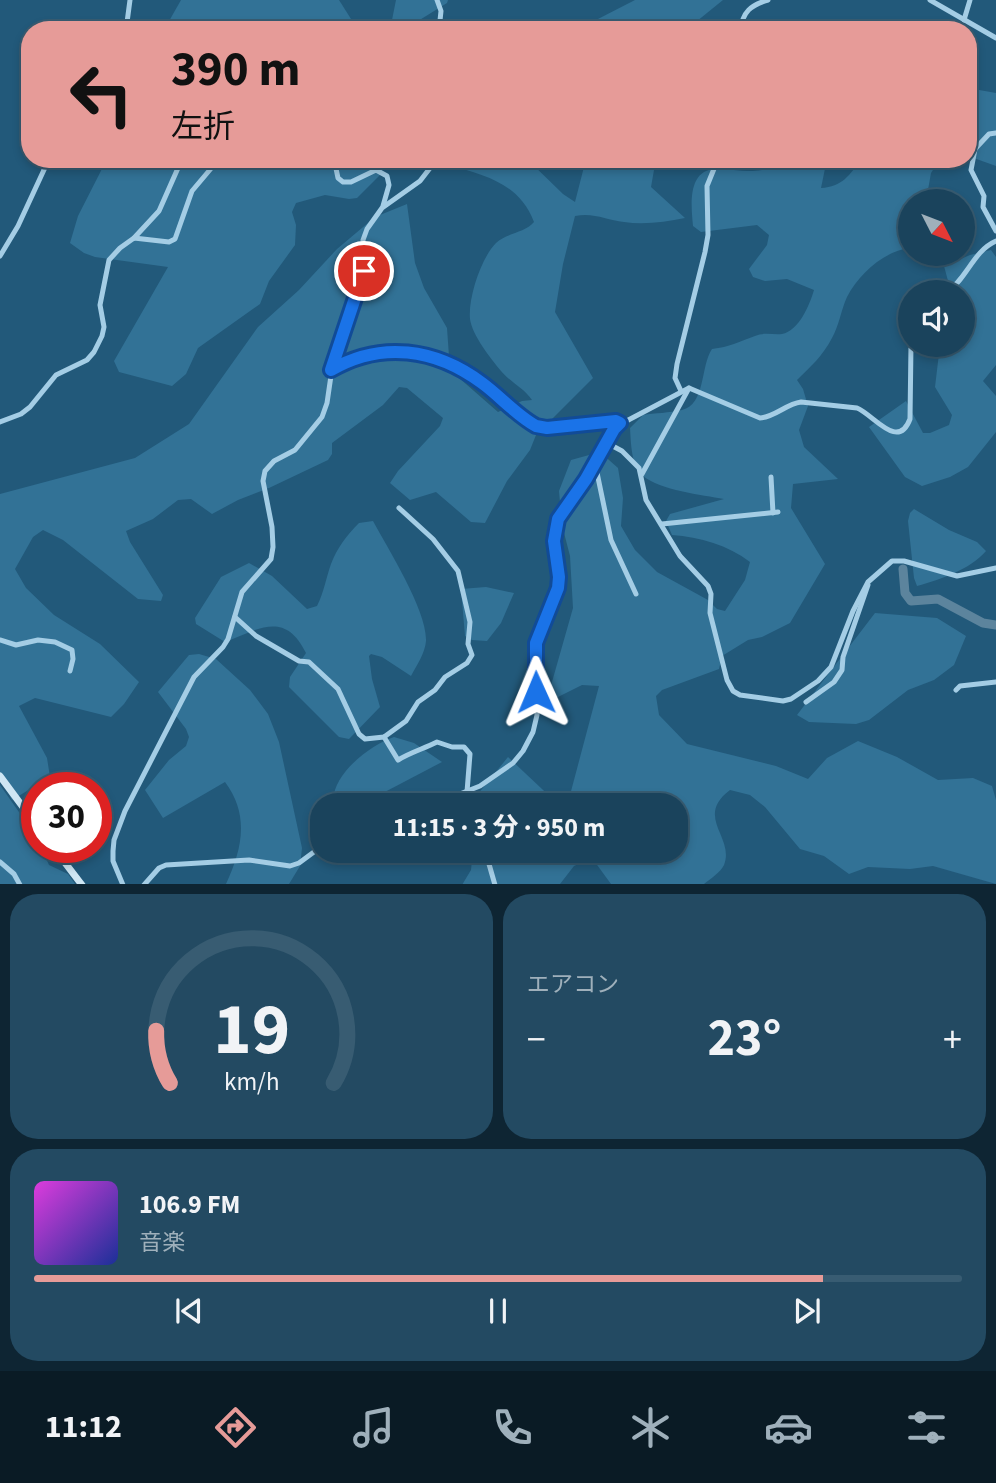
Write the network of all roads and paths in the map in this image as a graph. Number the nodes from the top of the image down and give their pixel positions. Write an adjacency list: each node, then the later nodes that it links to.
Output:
1 (130, 0): 7 (street)
2 (437, 0): 8 (street)
3 (768, 0): 9 (street)
4 (930, 0): 6 (street)
5 (971, 0): 6 (street)
6 (964, 20)
7 (127, 21)
8 (440, 21)
9 (741, 21)
10 (977, 27): 11 (street)
11 (996, 38)
12 (996, 133): 13 (street)
13 (977, 147)
14 (45, 168): 25 (street)
15 (178, 168): 23 (street)
16 (211, 168): 23 (street)
17 (336, 168): 21 (street)
18 (430, 168): 21 (street)
19 (714, 168): 30 (street)
20 (971, 168): 22 (street)
21 (382, 208): 28 (street)
22 (996, 231)
23 (134, 238): 31 (street)
24 (996, 241): 26 (street)
25 (0, 256)
26 (961, 280)
27 (911, 357): 29 (street)
28 (331, 370): 32 (street); 42 (street)
29 (689, 388): 30 (street); 35 (street)
30 (681, 391): 32 (street)
31 (0, 422)
32 (620, 423): 33 (street)
33 (607, 443): 34 (street); 35 (street)
34 (595, 463): 41 (street); 50 (street)
35 (642, 474): 38 (street)
36 (771, 477): 38 (street)
37 (398, 508): 48 (street)
38 (662, 524): 40 (street)
39 (996, 568): 40 (street)
40 (868, 582): 47 (street)
41 (636, 594)
42 (235, 617): 48 (street); 58 (street)
43 (0, 640): 44 (street)
44 (69, 671)
45 (996, 682): 46 (street)
46 (956, 690)
47 (806, 702)
48 (384, 737): 50 (street)
49 (0, 776): 51 (main road)
50 (467, 792)
51 (21, 804)
52 (310, 855): 59 (street)
53 (0, 862): 56 (street)
54 (66, 863): 57 (main road)
55 (489, 863): 60 (street)
56 (20, 884)
57 (82, 884)
58 (123, 884)
59 (144, 884)
60 (495, 884)

